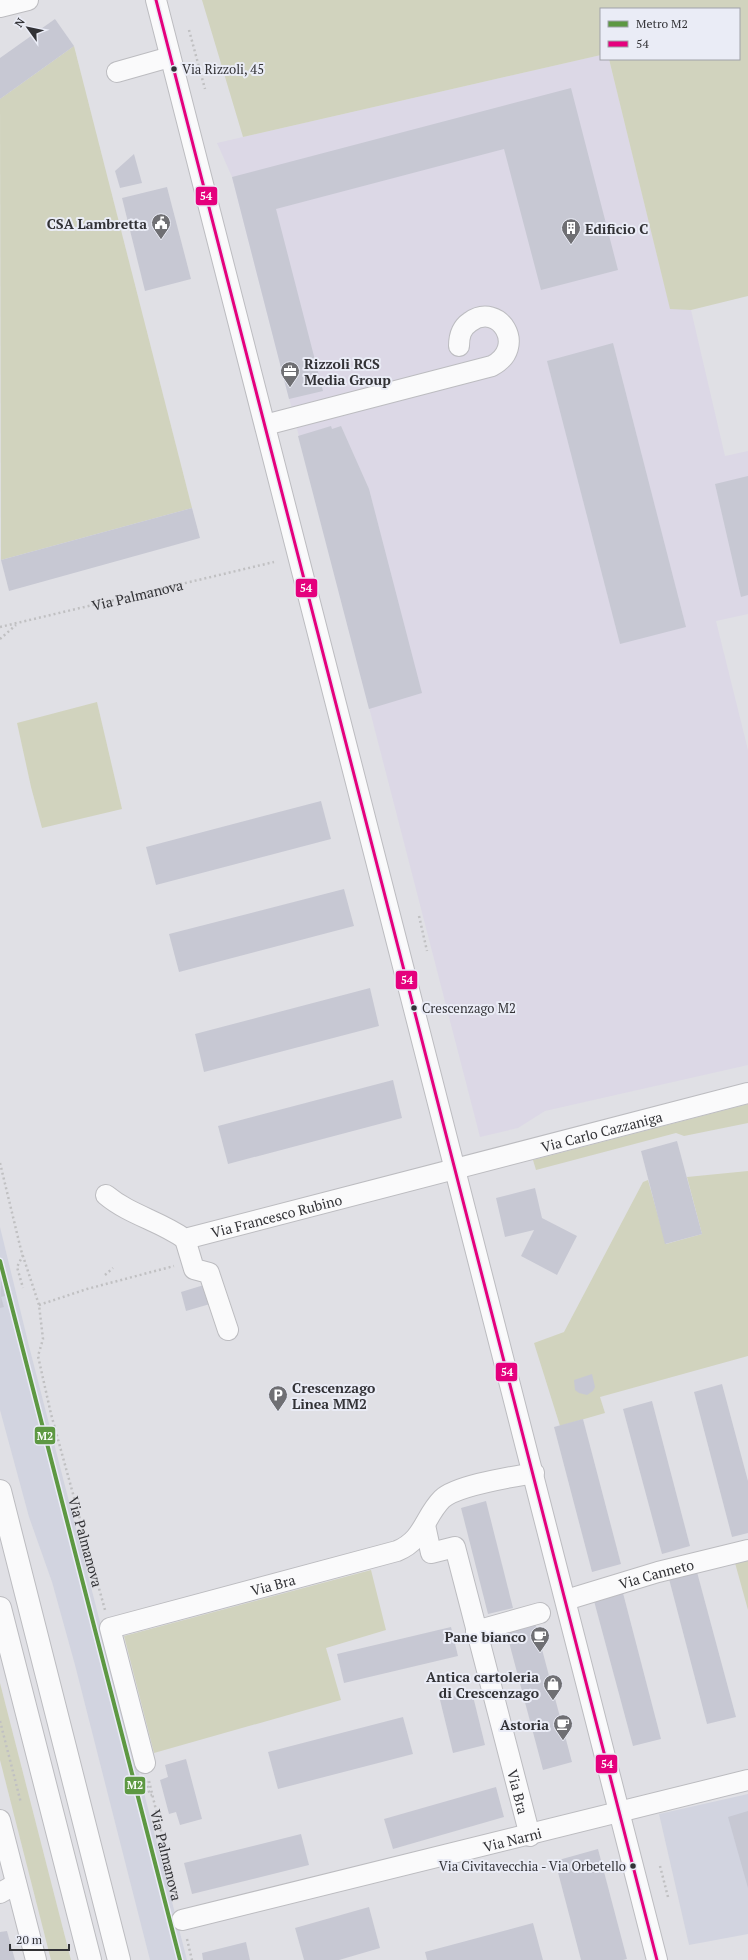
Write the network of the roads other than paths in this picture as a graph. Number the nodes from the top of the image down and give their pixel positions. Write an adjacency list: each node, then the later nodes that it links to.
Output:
1 (28, 0): 3 (street)
2 (156, 0): 4 (street)
3 (0, 7)
4 (170, 57): 5 (street); 7 (street)
5 (116, 72)
6 (460, 346): 7 (street)
7 (265, 425): 9 (street)
8 (748, 1093): 9 (street, Via Carlo Cazzaniga)
9 (456, 1169): 11 (street, Via Francesco Rubino); 13 (street)
10 (106, 1195): 11 (street)
11 (185, 1239): 12 (street)
12 (228, 1330)
13 (534, 1473): 15 (street, Via Bra); 17 (street)
14 (0, 1491): 30 (highway)
15 (425, 1525): 20 (street, Via Bra); 21 (street, Via Bra)
16 (748, 1550): 17 (street, Via Canneto)
17 (566, 1600): 23 (street)
18 (0, 1608): 29 (highway)
19 (540, 1613): 20 (street)
20 (476, 1630): 25 (street, Via Bra)
21 (145, 1763)
22 (748, 1780): 23 (street, Via Narni)
23 (620, 1811): 25 (street, Via Narni); 31 (street)
24 (0, 1820): 26 (street)
25 (530, 1836): 27 (street, Via Narni)
26 (8, 1889): 28 (street)
27 (182, 1920)
28 (36, 1960)
29 (90, 1960)
30 (119, 1960)
31 (657, 1960)

